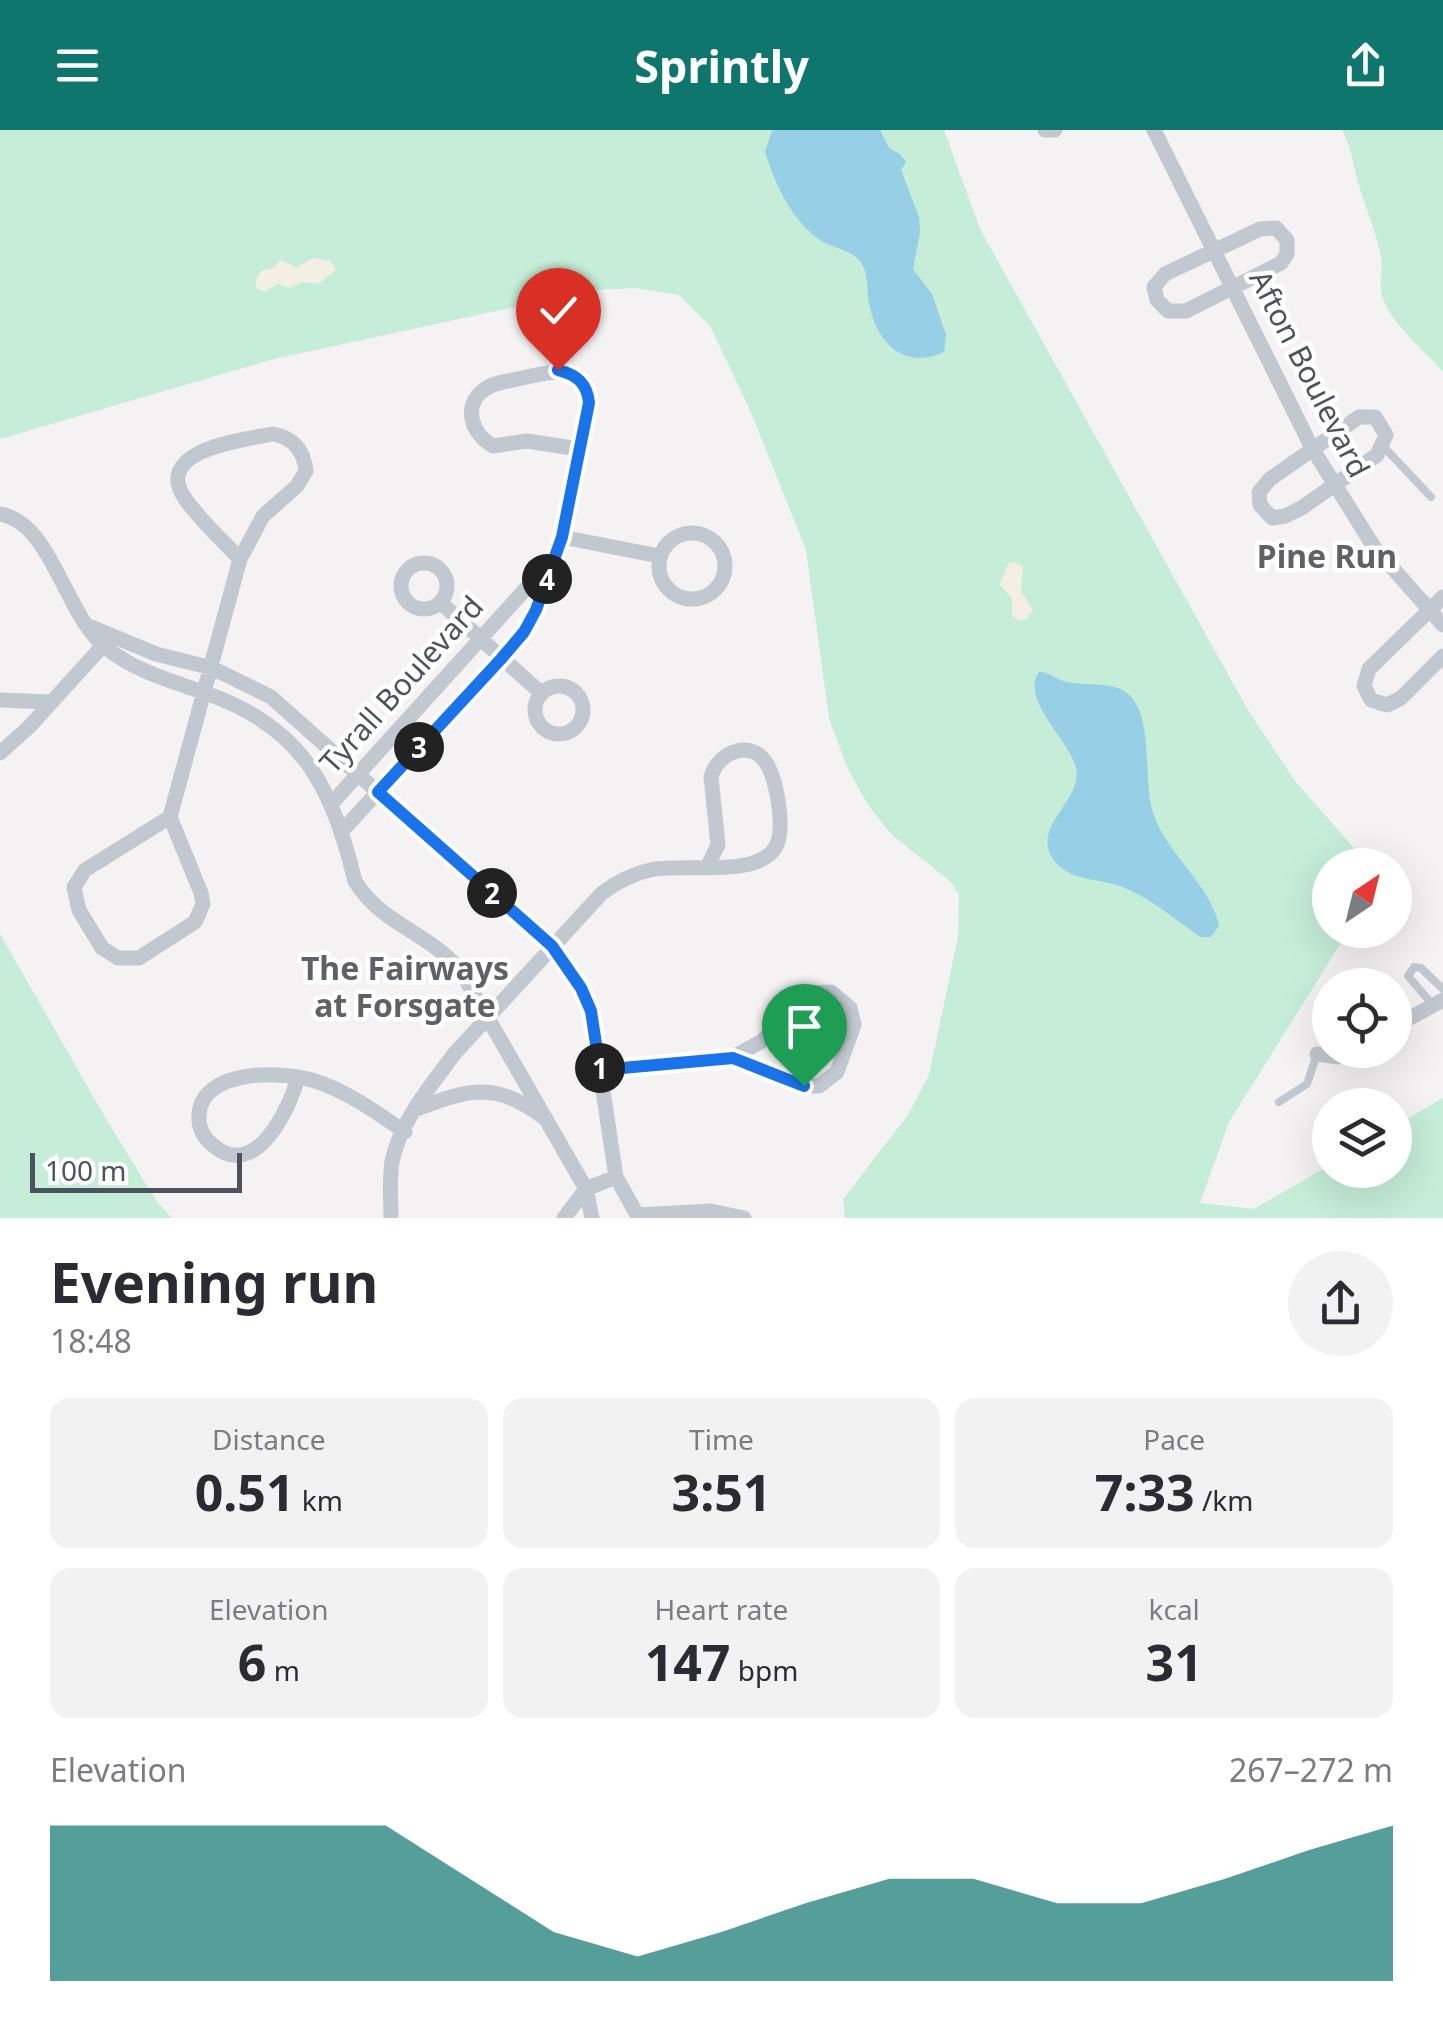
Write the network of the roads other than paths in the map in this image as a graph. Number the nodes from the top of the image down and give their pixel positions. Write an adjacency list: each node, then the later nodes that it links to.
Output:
1 (1045, 130): 2 (street)
2 (1055, 130)
3 (1154, 130): 4 (street, Afton Boulevard)
4 (1216, 251): 5 (street, Afton Boulevard); 5 (street); 5 (street)
5 (1233, 287): 7 (street, Afton Boulevard)
6 (1383, 446): 7 (street); 9 (street); 10 (lane)
7 (1312, 448): 9 (street, Afton Boulevard); 9 (street)
8 (580, 449): 8 (street, Tyrall Boulevard); 12 (street, Tyrall Boulevard)
9 (1334, 483): 18 (street, Afton Boulevard)
10 (1432, 497)
11 (0, 514): 20 (street)
12 (562, 537): 13 (street); 15 (street, Tyrall Boulevard)
13 (659, 556): 13 (street)
14 (240, 560): 14 (street); 23 (street)
15 (552, 560): 21 (street, Tyrall Boulevard); 21 (street, Tyrall Boulevard)
16 (1443, 598): 18 (street)
17 (441, 603): 21 (street)
18 (1430, 609): 19 (street, Afton Boulevard); 22 (street)
19 (1443, 624)
20 (107, 641): 23 (street); 24 (street); 27 (street)
21 (491, 650): 25 (street); 29 (street, Tyrall Boulevard); 30 (street, Tyrall Boulevard)
22 (1443, 656)
23 (212, 668): 24 (street); 29 (street)
24 (204, 693): 31 (street); 32 (street)
25 (541, 694)
26 (0, 700): 27 (street)
27 (50, 702): 28 (street)
28 (0, 753)
29 (360, 773): 30 (street); 31 (street, Tyrall Boulevard)
30 (378, 792): 33 (street, Tyrall Boulevard); 35 (street)
31 (332, 802): 33 (street)
32 (170, 817): 32 (street)
33 (342, 831): 38 (street)
34 (708, 865): 34 (street); 35 (street)
35 (552, 946): 38 (street); 42 (street)
36 (1443, 989): 37 (lane)
37 (1438, 1002): 39 (street)
38 (488, 1016): 45 (street); 46 (street)
39 (1412, 1017)
40 (733, 1058): 40 (street); 42 (street)
41 (1312, 1068): 44 (lane)
42 (600, 1070): 48 (street)
43 (298, 1076): 43 (street); 47 (street)
44 (1279, 1102)
45 (417, 1109): 46 (street); 47 (street)
46 (550, 1123): 49 (street)
47 (404, 1132): 51 (street)
48 (616, 1178): 49 (street); 50 (street)
49 (586, 1189): 52 (street); 53 (street)
50 (638, 1216): 54 (street)
51 (391, 1218)
52 (564, 1218)
53 (592, 1218)
54 (744, 1218)

